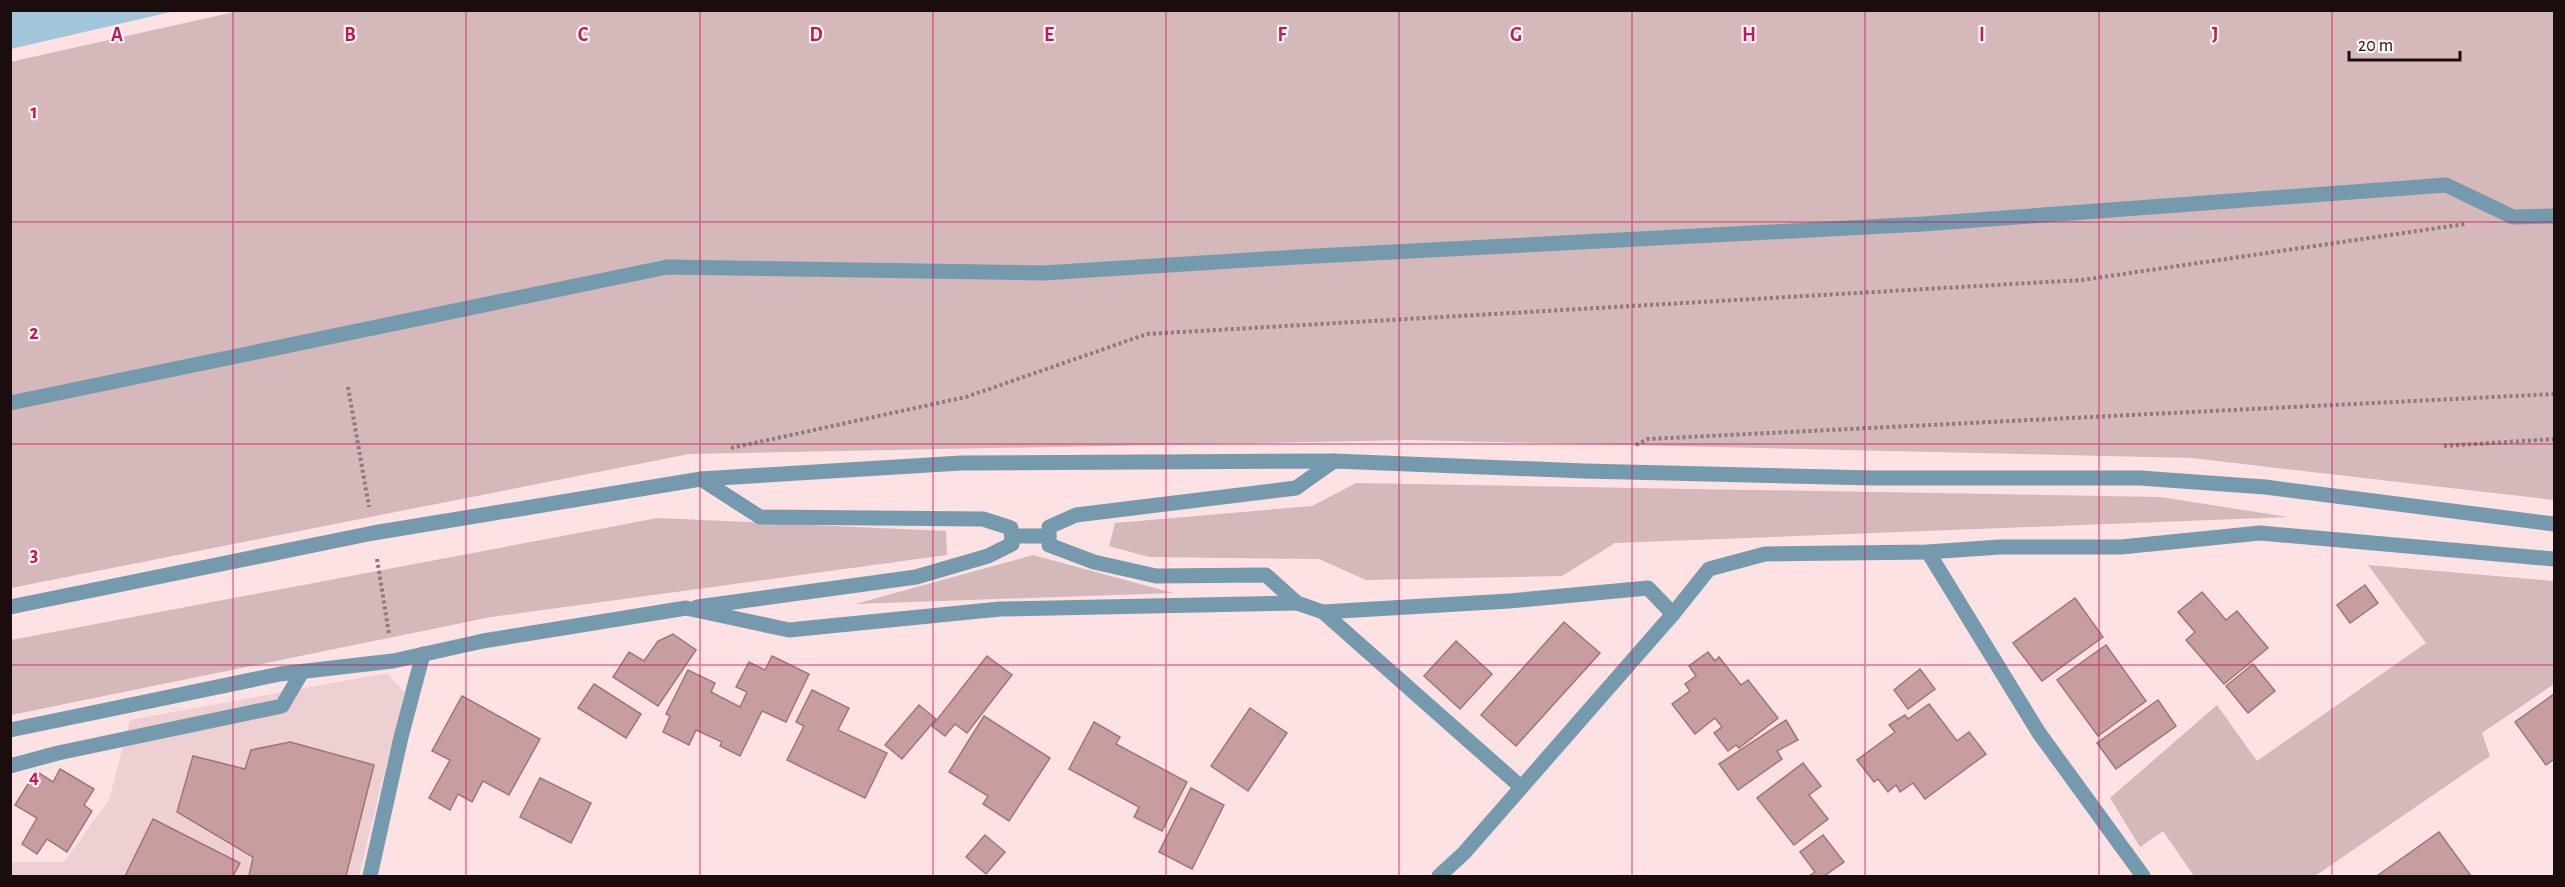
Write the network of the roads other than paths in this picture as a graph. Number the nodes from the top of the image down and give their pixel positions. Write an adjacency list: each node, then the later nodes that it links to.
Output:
1 (2554, 216): 2 (street)
2 (10, 403)
3 (1334, 461): 4 (street); 5 (street); 7 (street)
4 (701, 479): 6 (street); 11 (street)
5 (2554, 525)
6 (1012, 536): 7 (street); 12 (street)
7 (1049, 536): 10 (street)
8 (1928, 552): 9 (street); 14 (street); 22 (street)
9 (2554, 559)
10 (1297, 603): 12 (street); 13 (street)
11 (10, 607)
12 (686, 608): 15 (street)
13 (1323, 612): 14 (street); 19 (street)
14 (1673, 614): 19 (street)
15 (423, 654): 16 (street); 20 (street)
16 (302, 672): 17 (street); 18 (street)
17 (10, 730)
18 (10, 766)
19 (1521, 787): 21 (street)
20 (370, 876)
21 (1439, 876)
22 (2143, 876)

